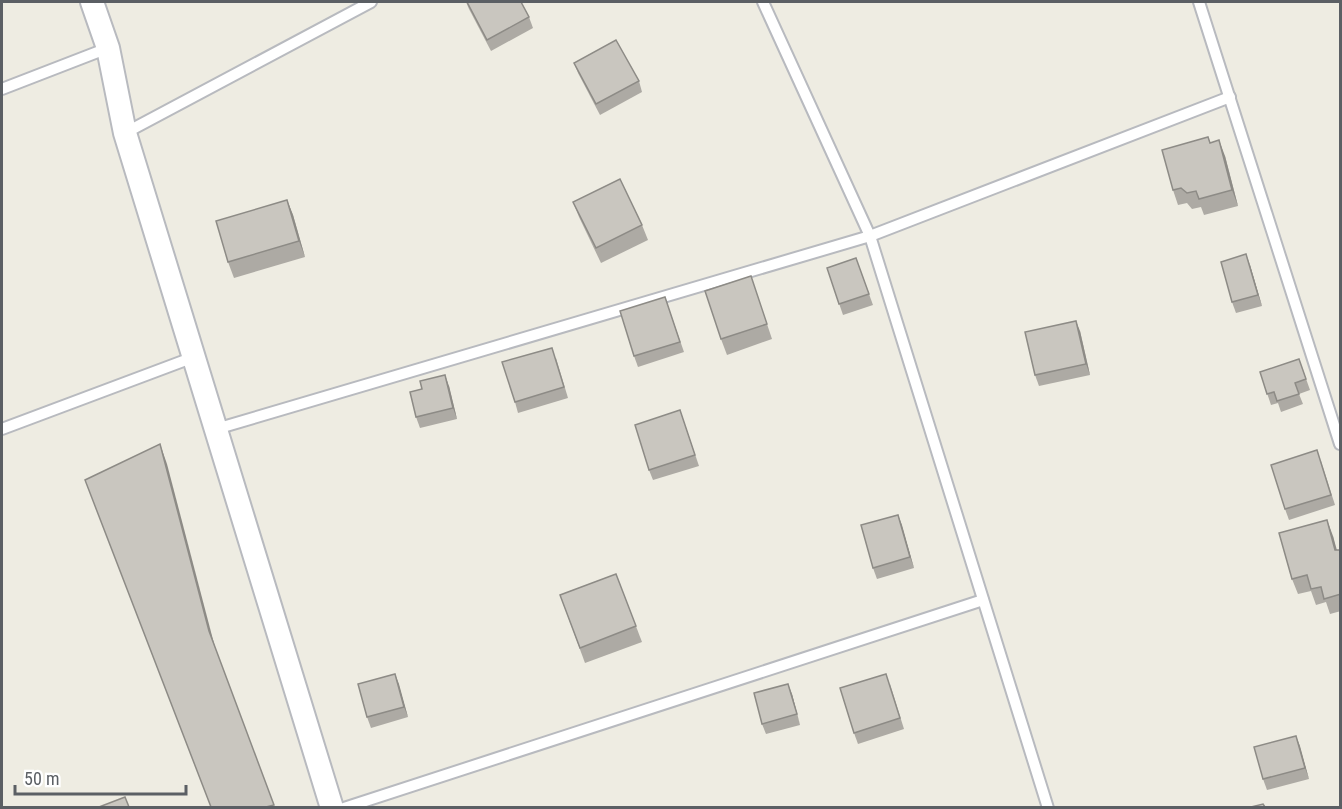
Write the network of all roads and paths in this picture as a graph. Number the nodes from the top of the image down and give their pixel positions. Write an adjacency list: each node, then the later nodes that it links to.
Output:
1 (92, 2): 5 (street)
2 (371, 2): 8 (lane)
3 (763, 2): 9 (lane)
4 (1199, 2): 7 (lane)
5 (108, 48): 6 (lane); 8 (street)
6 (2, 89)
7 (1230, 97): 9 (lane); 13 (lane)
8 (125, 133): 10 (street)
9 (870, 236): 12 (lane); 14 (lane)
10 (194, 357): 11 (lane); 12 (street)
11 (2, 429)
12 (216, 429): 15 (street)
13 (1340, 443)
14 (983, 600): 16 (lane); 17 (lane)
15 (332, 807)
16 (344, 807)
17 (1048, 807)

